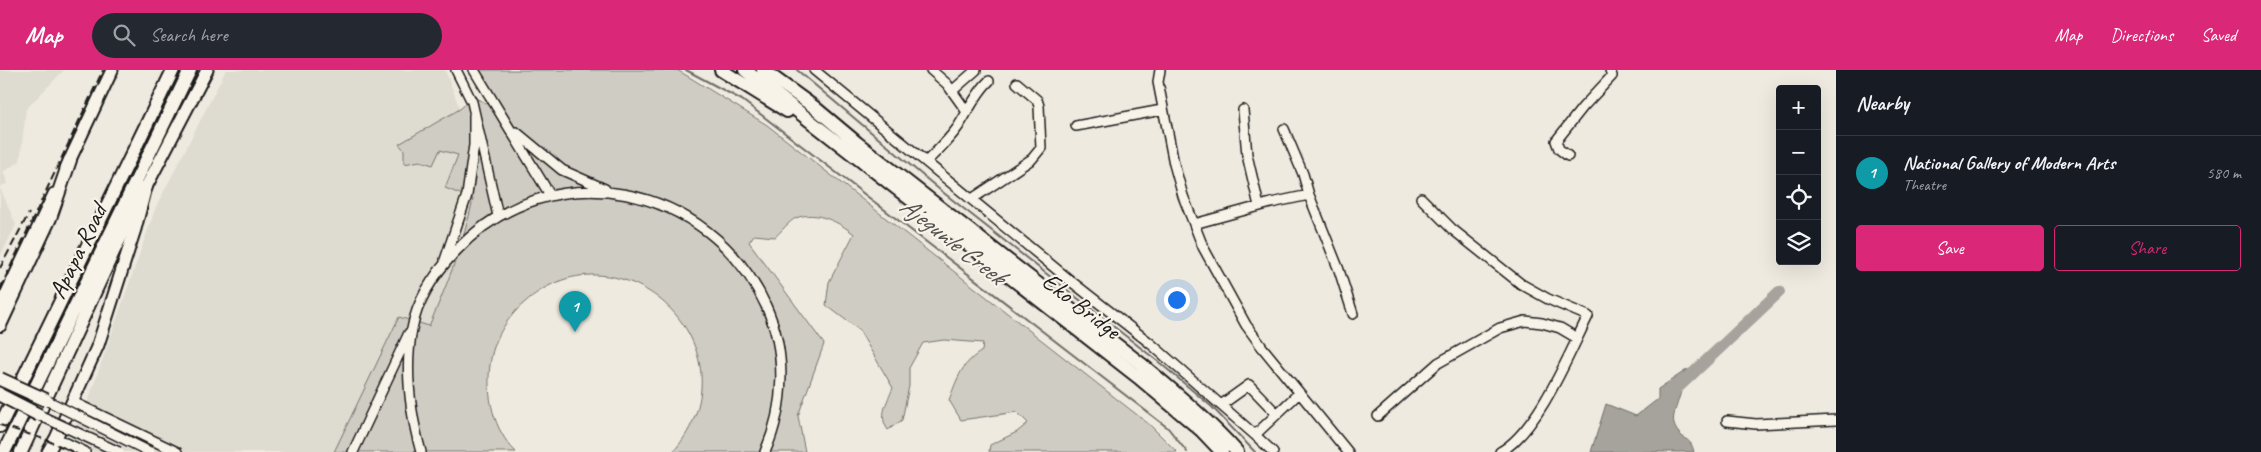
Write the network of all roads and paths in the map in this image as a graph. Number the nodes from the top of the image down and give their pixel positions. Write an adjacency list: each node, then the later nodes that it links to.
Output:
1 (112, 70): 29 (main road)
2 (173, 70): 57 (highway, Apapa Road)
3 (190, 70): 60 (highway, Apapa Road)
4 (207, 70): 31 (main road)
5 (456, 70): 24 (street)
6 (474, 70): 20 (street)
7 (721, 70): 27 (highway)
8 (745, 70): 27 (highway, Eko Bridge)
9 (762, 70): 19 (highway, Eko Bridge)
10 (774, 70): 19 (highway)
11 (814, 70): 30 (street)
12 (931, 70): 18 (street)
13 (976, 70): 18 (street)
14 (1160, 70): 21 (street)
15 (1610, 70): 28 (street)
16 (989, 81): 23 (street)
17 (1017, 83): 36 (street)
18 (952, 91): 23 (street)
19 (814, 107): 71 (highway, Eko Bridge)
20 (499, 110): 32 (street); 33 (street)
21 (1162, 110): 25 (street); 39 (street)
22 (1243, 110): 37 (street)
23 (967, 112): 30 (street)
24 (474, 115): 38 (street); 40 (street)
25 (1076, 126)
26 (1284, 129): 34 (street)
27 (823, 132): 70 (highway, Eko Bridge)
28 (1568, 156)
29 (70, 160): 41 (main road); 43 (highway)
30 (926, 162): 36 (street)
31 (146, 187): 49 (highway); 50 (main road)
32 (612, 192): 33 (street); 69 (street)
33 (550, 195): 38 (street)
34 (1309, 195): 37 (street); 42 (street)
35 (1421, 198): 45 (street)
36 (972, 199): 51 (street)
37 (1259, 206): 39 (street)
38 (498, 216): 40 (street)
39 (1194, 224): 47 (street)
40 (443, 266): 44 (street)
41 (0, 307)
42 (1353, 314)
43 (0, 325)
44 (412, 328): 67 (street); 68 (street)
45 (1577, 338): 54 (street); 74 (street)
46 (0, 379): 49 (highway, bridge)
47 (1300, 393): 52 (street); 73 (street)
48 (0, 395): 53 (highway, bridge)
49 (46, 400): 53 (highway); 65 (street, bridge)
50 (73, 402): 59 (main road); 66 (street)
51 (1221, 405): 52 (street); 58 (street)
52 (1277, 414): 58 (street)
53 (39, 415): 61 (highway); 64 (street, bridge)
54 (1378, 416)
55 (1728, 420): 56 (street)
56 (1836, 420)
57 (0, 426)
58 (1255, 435): 72 (street)
59 (56, 438): 62 (main road); 63 (street)
60 (4, 452)
61 (21, 452)
62 (48, 452)
63 (85, 452)
64 (119, 452)
65 (150, 452)
66 (176, 452)
67 (353, 452)
68 (421, 452)
69 (765, 452)
70 (1222, 452)
71 (1238, 452)
72 (1273, 452)
73 (1348, 452)
74 (1500, 452)

